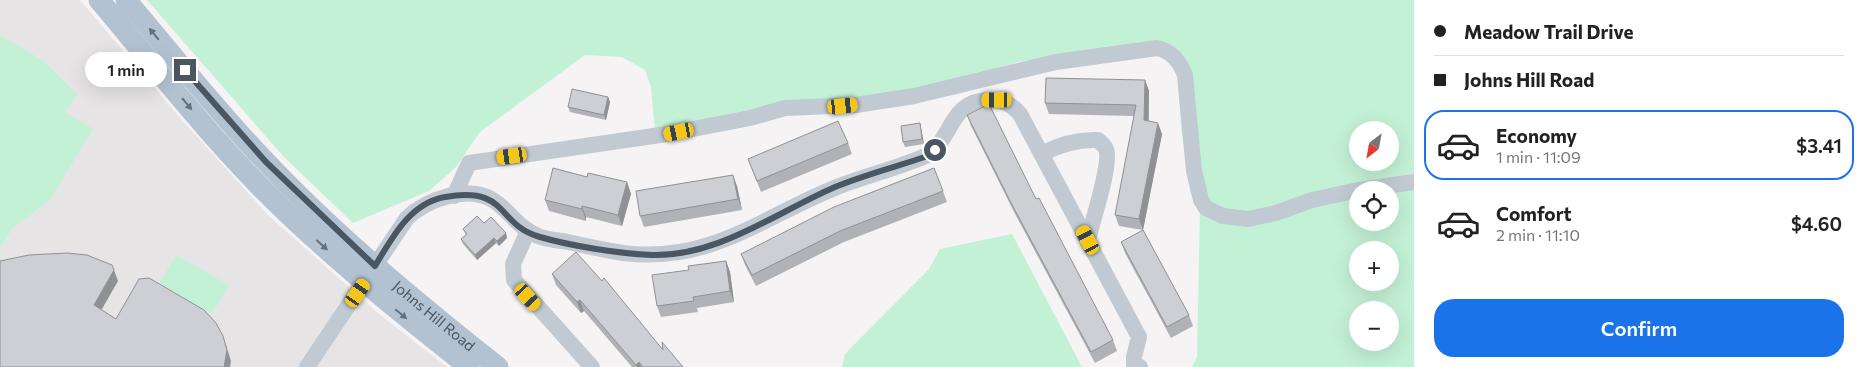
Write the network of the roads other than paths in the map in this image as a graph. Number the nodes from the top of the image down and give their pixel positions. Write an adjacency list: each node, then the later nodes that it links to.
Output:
1 (99, 0): 10 (main road, Johns Hill Road, one-way to 10)
2 (126, 0): 10 (main road, Johns Hill Road, one-way to 2)
3 (1041, 154): 8 (street); 9 (street); 9 (street)
4 (1414, 182): 5 (street)
5 (1399, 184)
6 (1349, 192): 7 (street)
7 (454, 196): 8 (street); 10 (street)
8 (528, 231): 14 (street)
9 (1088, 240): 15 (street)
10 (370, 274): 11 (street); 12 (main road, Johns Hill Road, one-way to 12); 13 (main road, Johns Hill Road)
11 (307, 367)
12 (469, 367)
13 (498, 367)
14 (592, 367)
15 (1140, 367)

